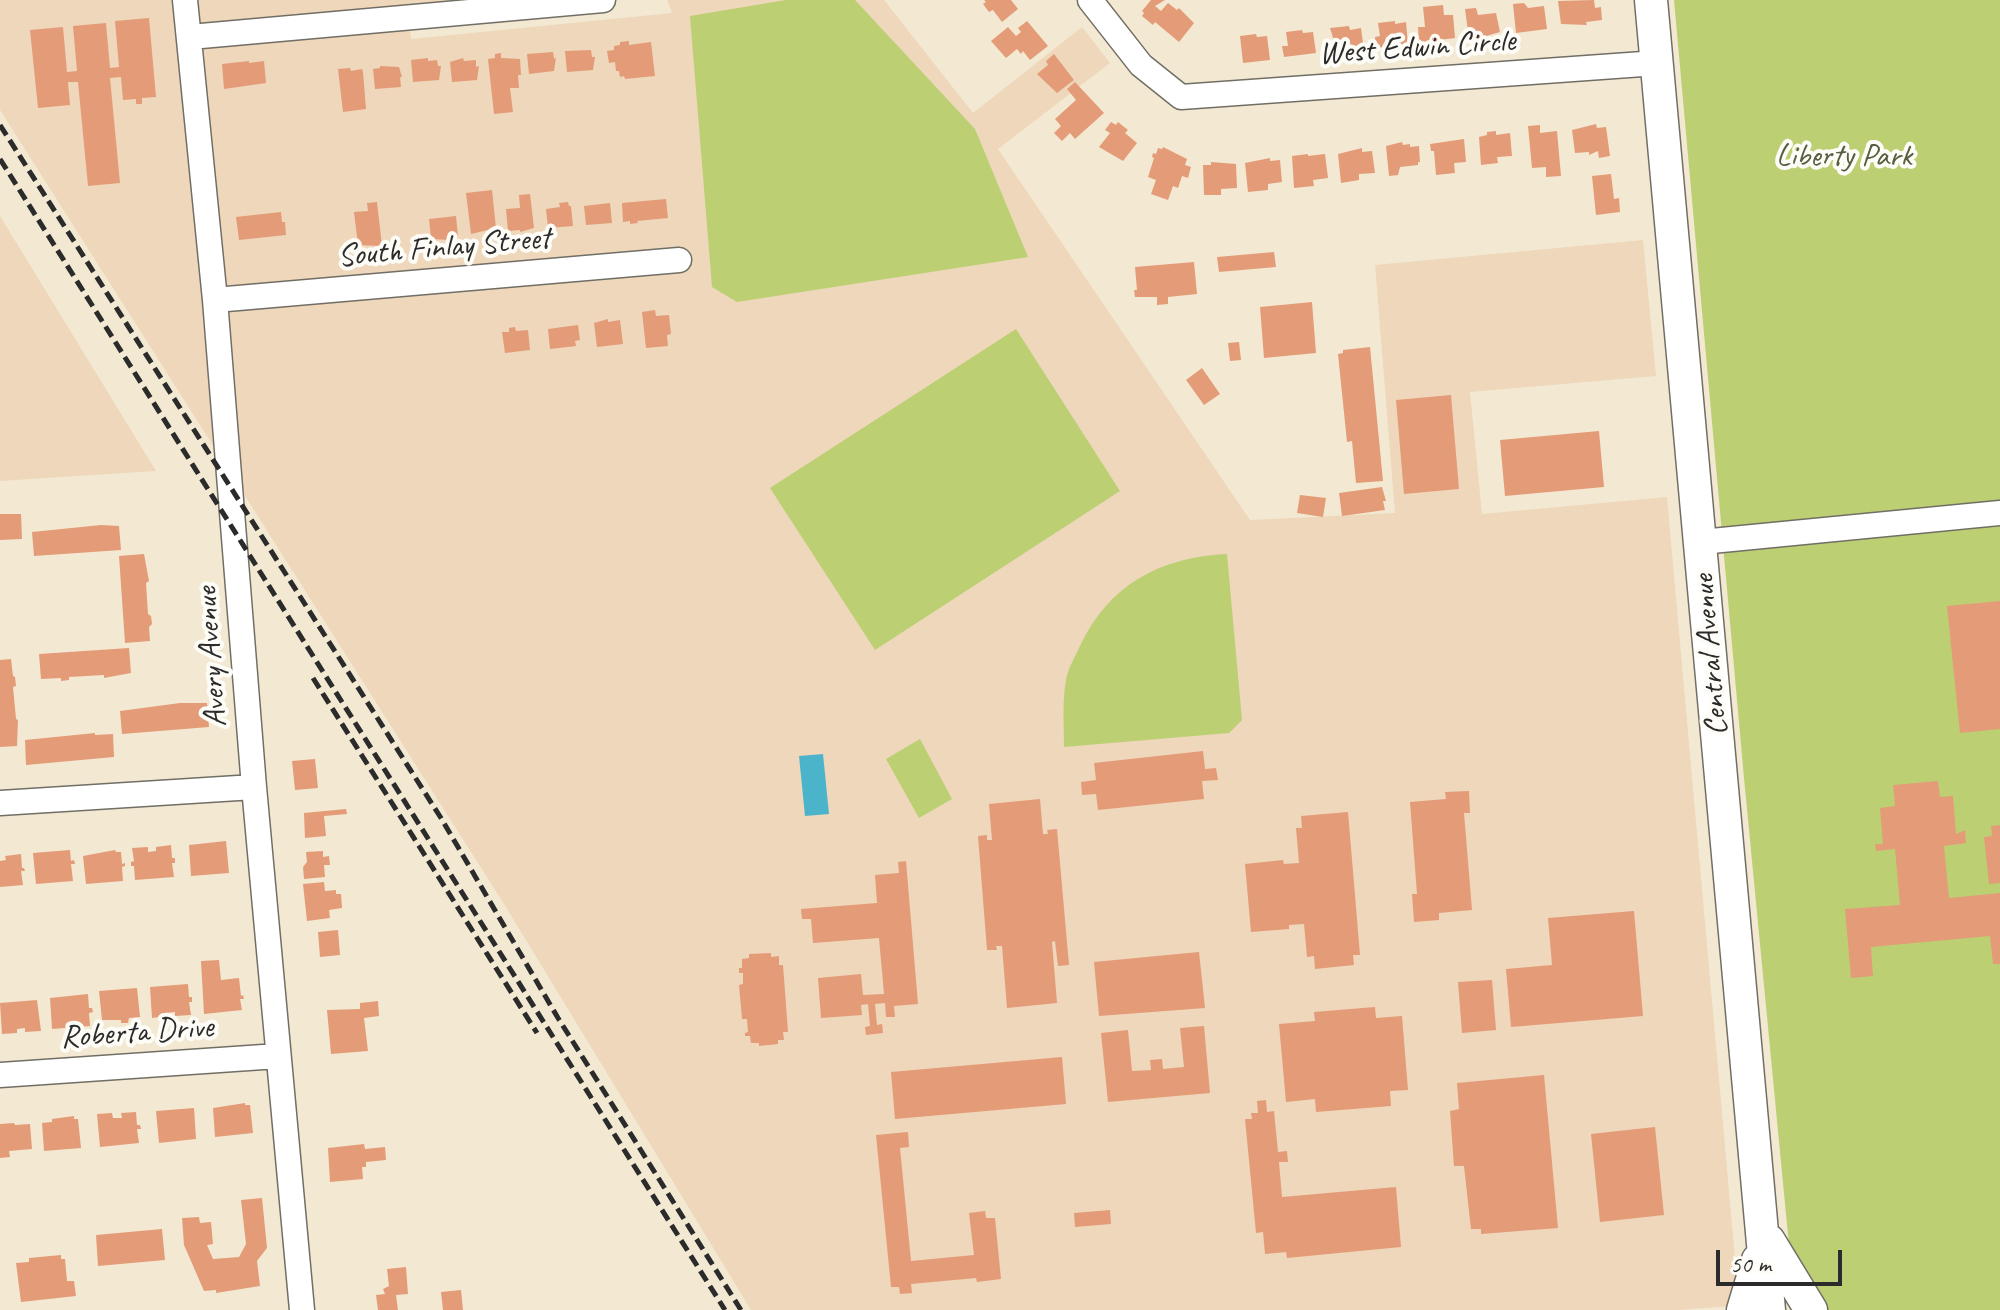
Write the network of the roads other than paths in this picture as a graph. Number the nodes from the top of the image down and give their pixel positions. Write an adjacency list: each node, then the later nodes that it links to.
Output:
1 (185, 0): 5 (street, Avery Avenue)
2 (603, 0): 5 (street)
3 (1090, 0): 6 (street, West Edwin Circle)
4 (1651, 0): 6 (main road, Central Avenue)
5 (190, 37): 8 (street, Avery Avenue)
6 (1657, 63): 10 (main road, Central Avenue)
7 (679, 260): 8 (street, South Finlay Street)
8 (215, 300): 11 (street, Avery Avenue)
9 (2000, 513): 10 (street)
10 (1701, 542): 15 (main road, Central Avenue)
11 (254, 787): 12 (street); 13 (street, Avery Avenue)
12 (0, 803)
13 (278, 1056): 14 (street, Roberta Drive); 16 (street, Avery Avenue)
14 (0, 1075)
15 (1764, 1233): 17 (main road); 18 (main road, Central Avenue); 19 (main road)
16 (302, 1310)
17 (1743, 1310)
18 (1769, 1310)
19 (1811, 1310)

